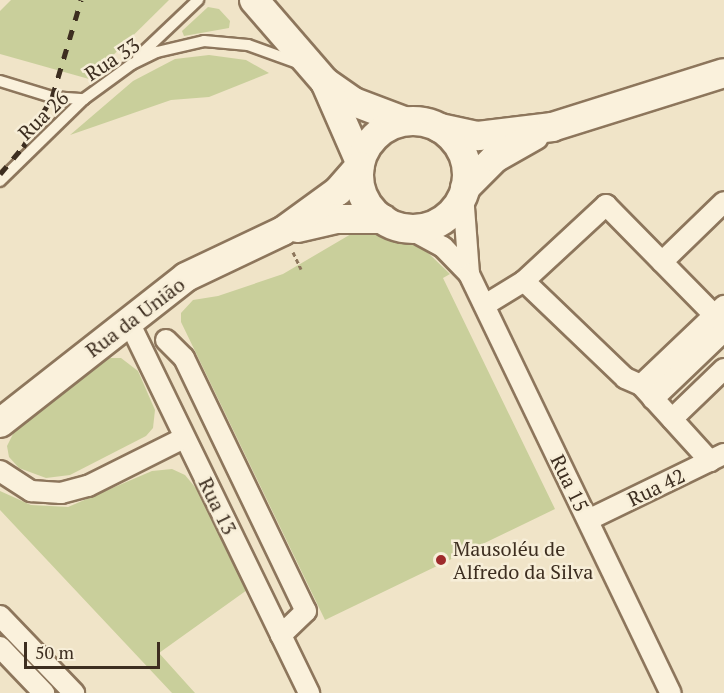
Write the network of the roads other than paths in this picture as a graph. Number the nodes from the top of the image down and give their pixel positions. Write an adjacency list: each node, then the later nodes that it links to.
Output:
1 (198, 0): 3 (lane)
2 (254, 0): 5 (street)
3 (132, 64): 5 (lane, Rua 33); 7 (lane, Rua 33)
4 (724, 73): 9 (street)
5 (318, 75): 8 (street); 11 (street)
6 (0, 81): 7 (lane, Rua 33)
7 (84, 99): 12 (lane, Rua 26)
8 (404, 121): 10 (street); 11 (street)
9 (552, 127): 10 (street); 13 (street)
10 (440, 128): 13 (street)
11 (360, 164): 15 (street); 16 (street, Rua da União)
12 (0, 181)
13 (464, 191): 15 (street); 18 (street, Rua 15)
14 (724, 201): 17 (street)
15 (394, 223): 16 (street, Rua da União); 18 (street, Rua 15)
16 (283, 231): 22 (street, Rua da União)
17 (662, 262): 19 (street); 21 (street)
18 (469, 274): 20 (street, Rua 15)
19 (524, 281): 20 (street); 25 (street)
20 (484, 305): 31 (street, Rua 15)
21 (722, 319): 25 (street)
22 (128, 320): 27 (street, Rua da União); 28 (street, Rua 13)
23 (166, 340): 34 (street)
24 (724, 369): 26 (street)
25 (647, 392): 26 (street)
26 (672, 419): 29 (street)
27 (0, 423)
28 (184, 438): 30 (street); 34 (street, Rua 13)
29 (717, 457): 31 (street, Rua 42)
30 (0, 471)
31 (588, 520): 40 (street, Rua 15)
32 (0, 616): 33 (street)
33 (16, 632): 35 (street); 36 (street)
34 (281, 635): 39 (street, Rua 13)
35 (0, 647): 37 (street)
36 (50, 668): 37 (street); 38 (street)
37 (34, 689)
38 (64, 690)
39 (309, 693)
40 (671, 693)

